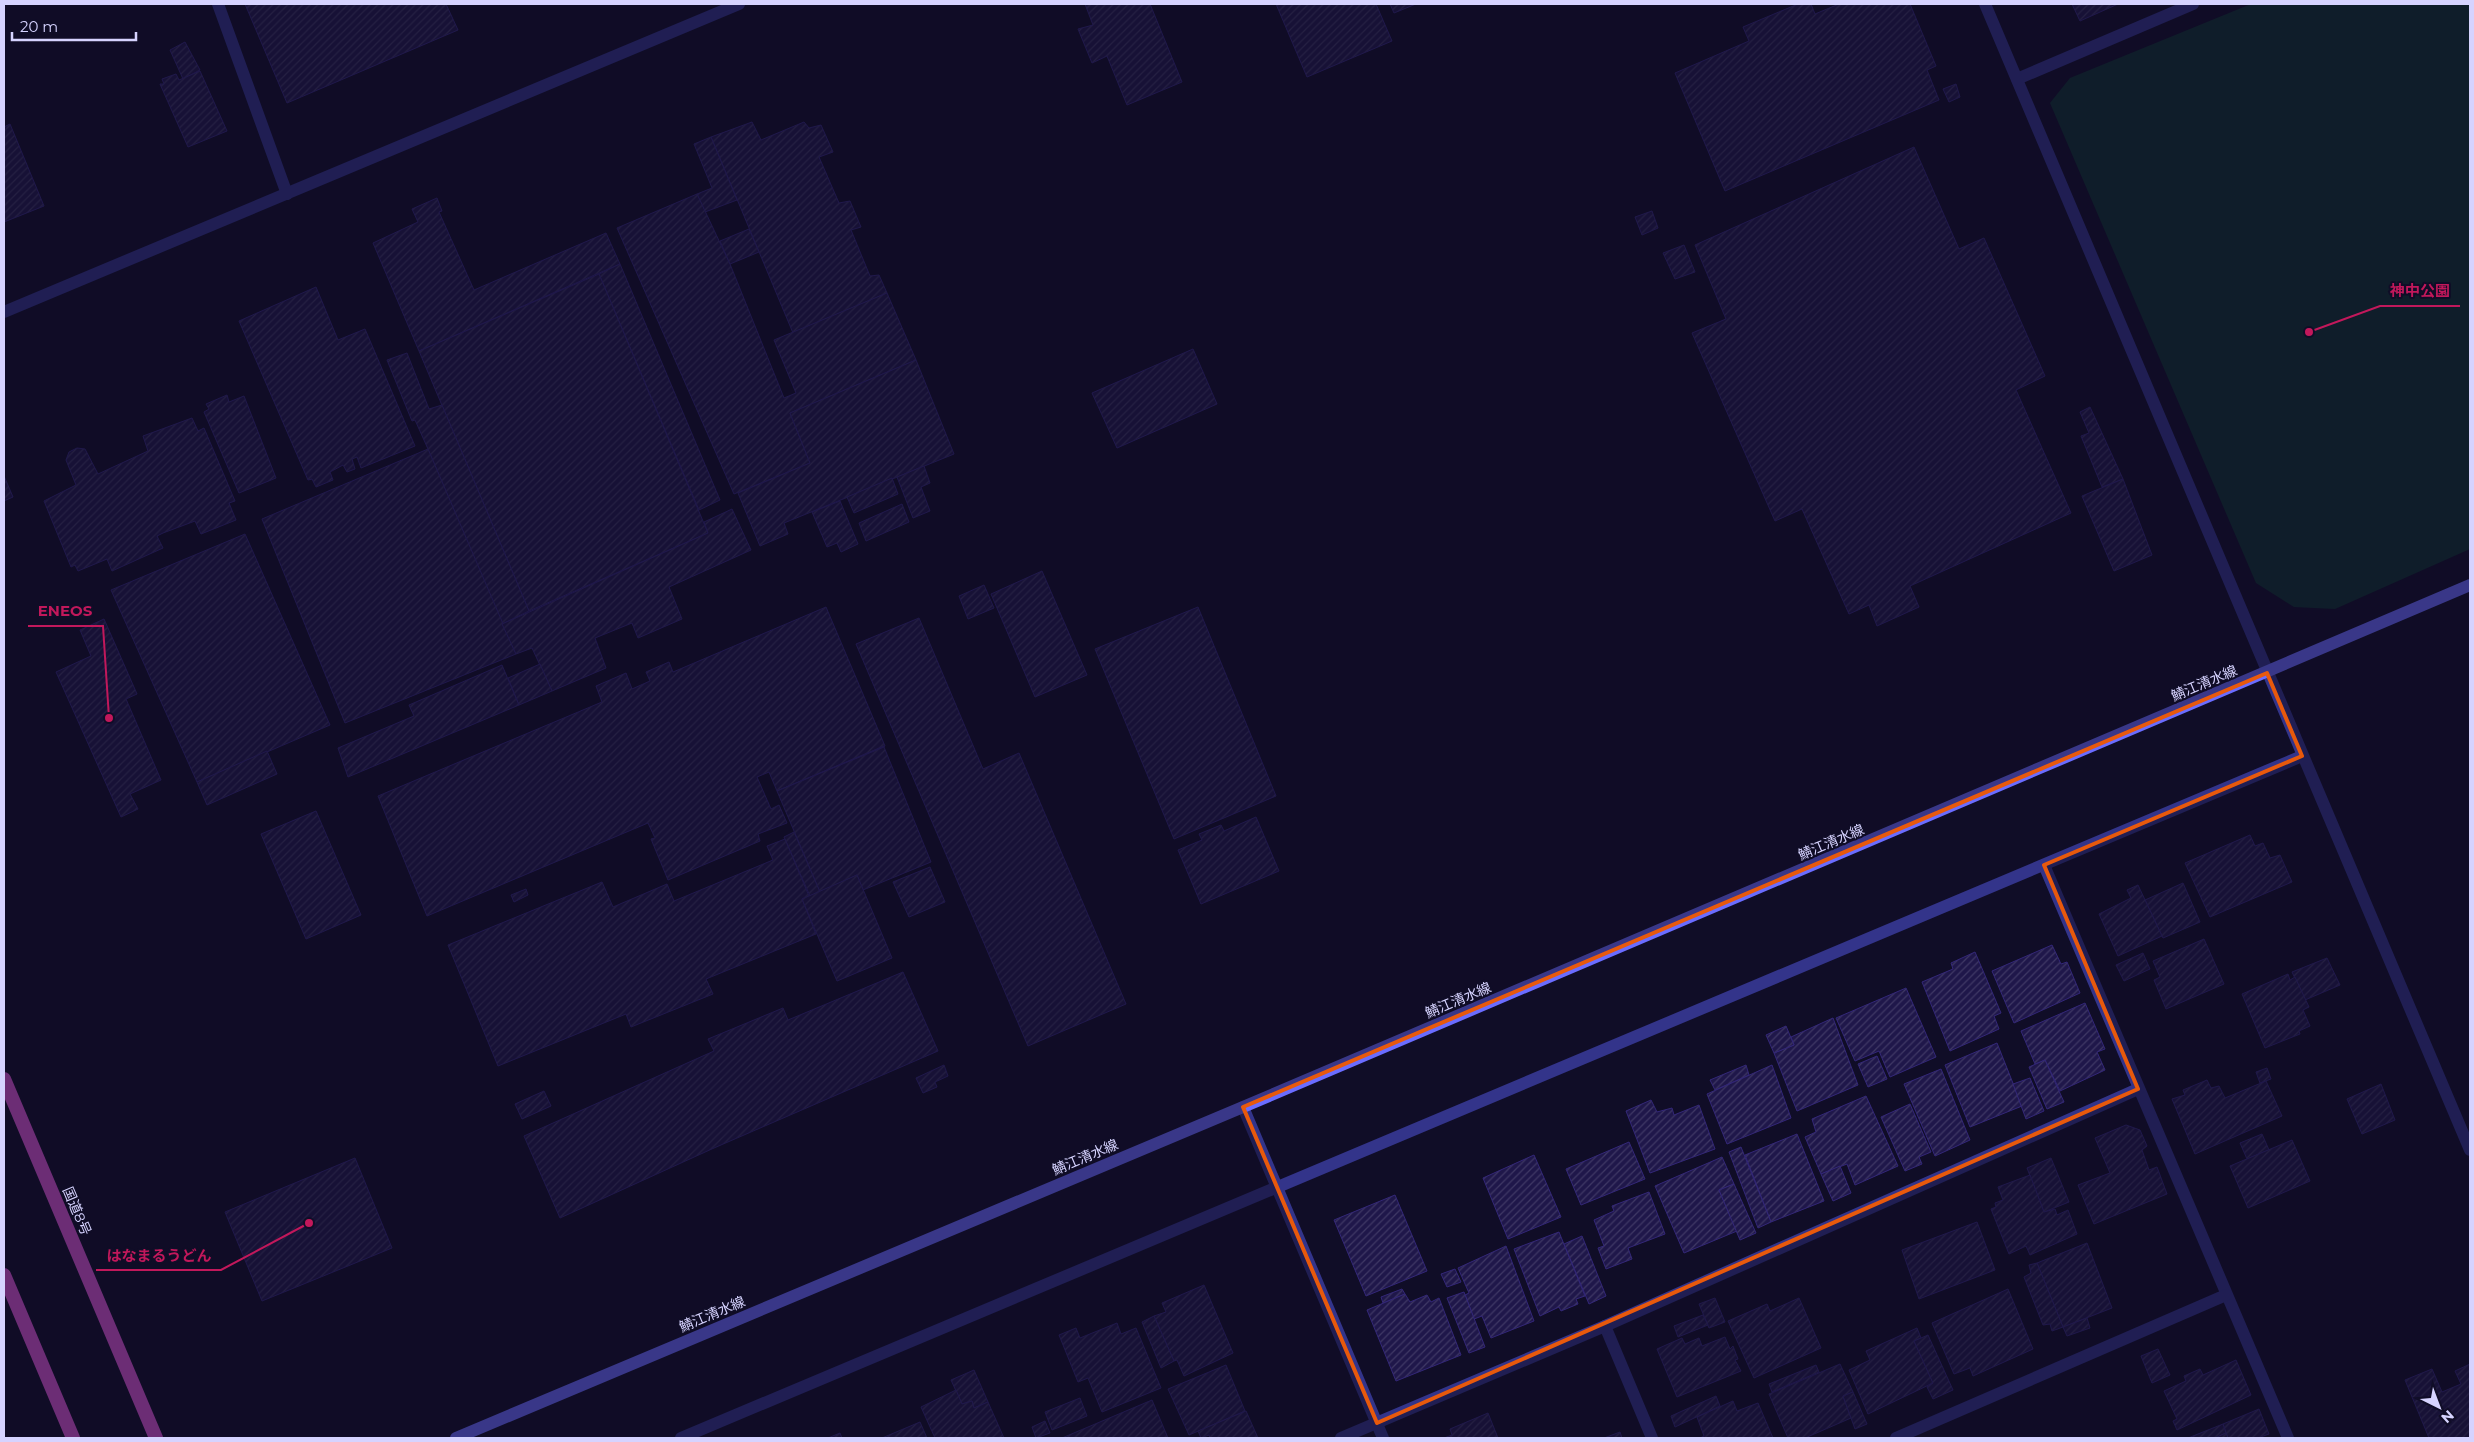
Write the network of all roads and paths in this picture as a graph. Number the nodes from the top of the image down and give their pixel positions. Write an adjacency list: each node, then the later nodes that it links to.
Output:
1 (218, 4): 6 (street)
2 (739, 4): 6 (street)
3 (1985, 4): 5 (street)
4 (2193, 4): 5 (street)
5 (2017, 79): 9 (street)
6 (287, 194): 7 (street)
7 (4, 312)
8 (2470, 586): 9 (main road, 鯖江清水線)
9 (2266, 673): 10 (street); 14 (main road, 鯖江清水線)
10 (2302, 756): 11 (street); 15 (street)
11 (2044, 865): 13 (street); 16 (street)
12 (4, 1079): 22 (highway, 国道8号)
13 (2138, 1089): 18 (street); 19 (street)
14 (1243, 1107): 16 (street); 23 (main road, 鯖江清水線)
15 (2470, 1150)
16 (1277, 1187): 20 (street); 24 (street)
17 (4, 1274): 21 (highway)
18 (2226, 1295): 28 (street); 29 (street)
19 (1605, 1326): 20 (street); 27 (street)
20 (1377, 1423): 25 (street); 26 (street)
21 (73, 1438)
22 (156, 1438)
23 (456, 1438)
24 (681, 1438)
25 (1341, 1438)
26 (1383, 1438)
27 (1652, 1438)
28 (1896, 1438)
29 (2288, 1438)

